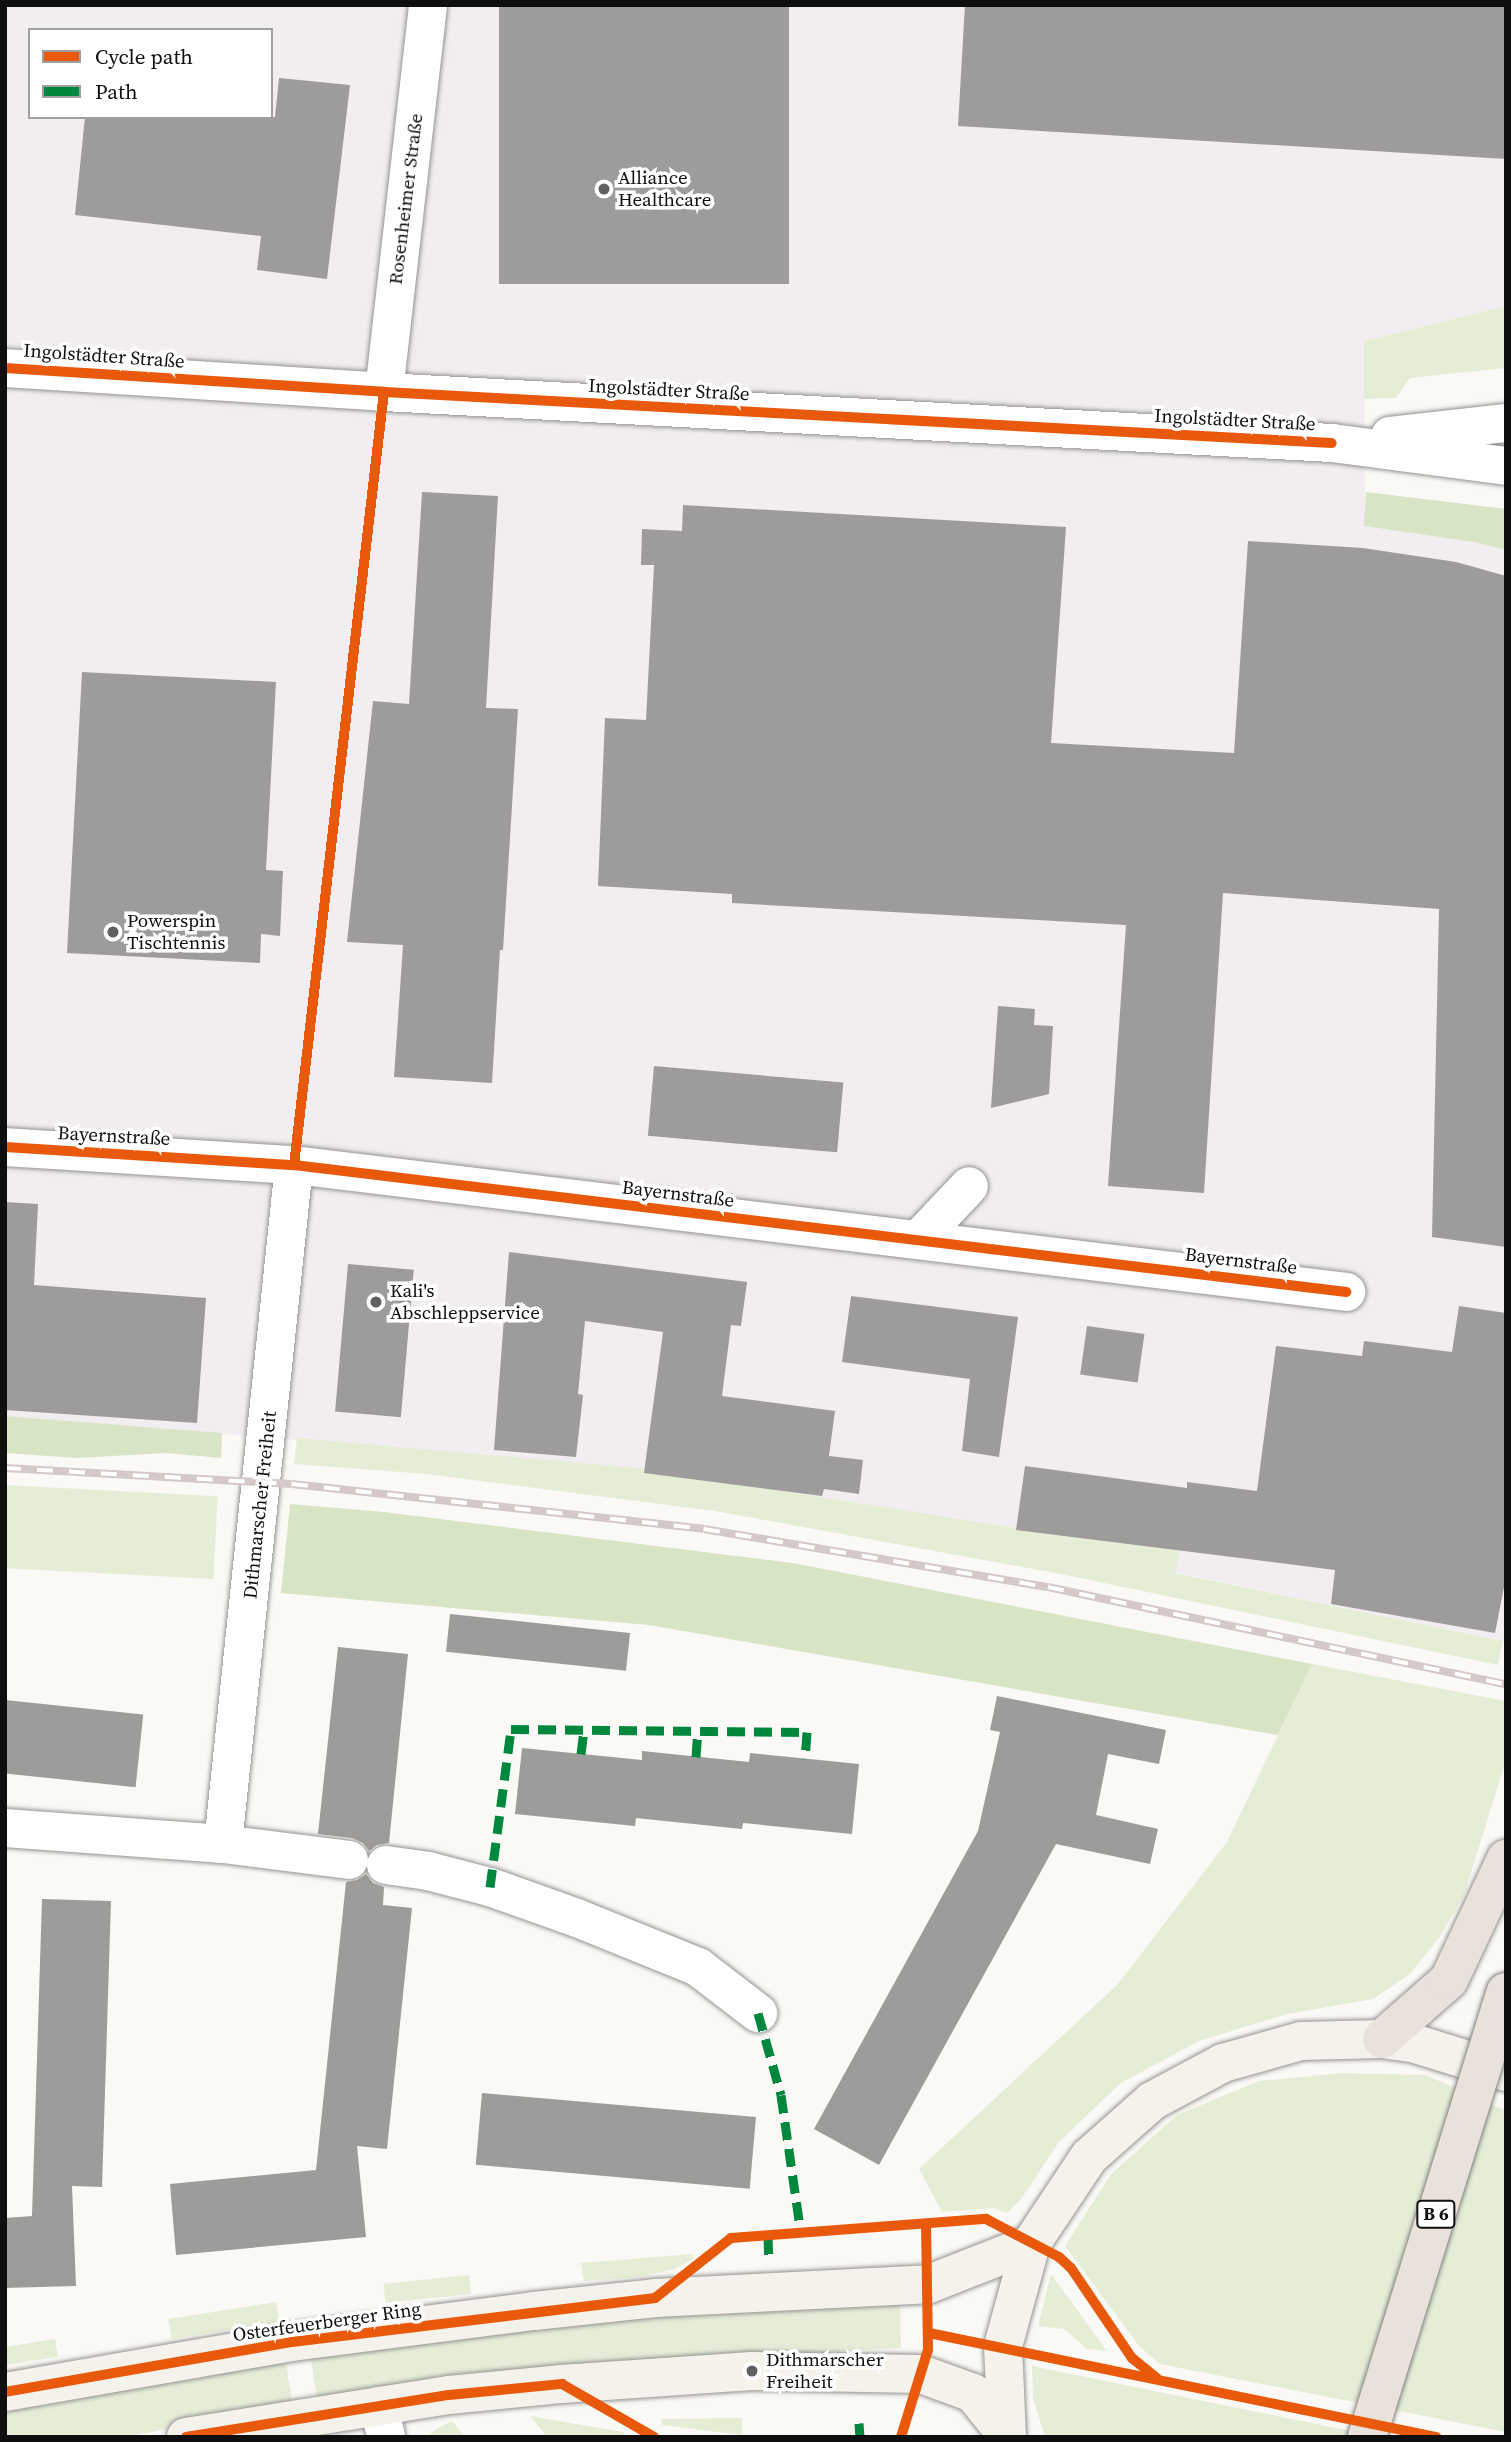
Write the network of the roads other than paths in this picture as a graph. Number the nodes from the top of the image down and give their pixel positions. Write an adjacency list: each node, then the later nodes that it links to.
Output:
1 (428, 5): 3 (street, Rosenheimer Straße)
2 (5, 368): 3 (street, Ingolstädter Straße)
3 (384, 392): 5 (street, Ingolstädter Straße)
4 (1506, 423): 5 (street, Ingolstädter Straße)
5 (1332, 443): 6 (street, Ingolstädter Straße)
6 (1506, 466)
7 (5, 1147): 8 (street, Bayernstraße)
8 (294, 1165): 10 (street, Bayernstraße); 13 (street, Dithmarscher Freiheit)
9 (968, 1186): 10 (street)
10 (918, 1240): 11 (street, Bayernstraße)
11 (1346, 1292)
12 (5, 1828): 13 (street)
13 (223, 1844): 15 (street)
14 (1506, 1859): 19 (highway)
15 (349, 1860)
16 (386, 1865): 18 (street)
17 (1506, 1992): 26 (highway, B 6, bridge)
18 (758, 2013)
19 (1382, 2039): 20 (main road); 21 (main road)
20 (1506, 2072)
21 (1031, 2244): 22 (main road, Osterfeuerberger Ring); 24 (main road)
22 (5, 2392)
23 (383, 2421): 24 (main road); 25 (main road)
24 (1007, 2436)
25 (186, 2437)
26 (1367, 2437)

